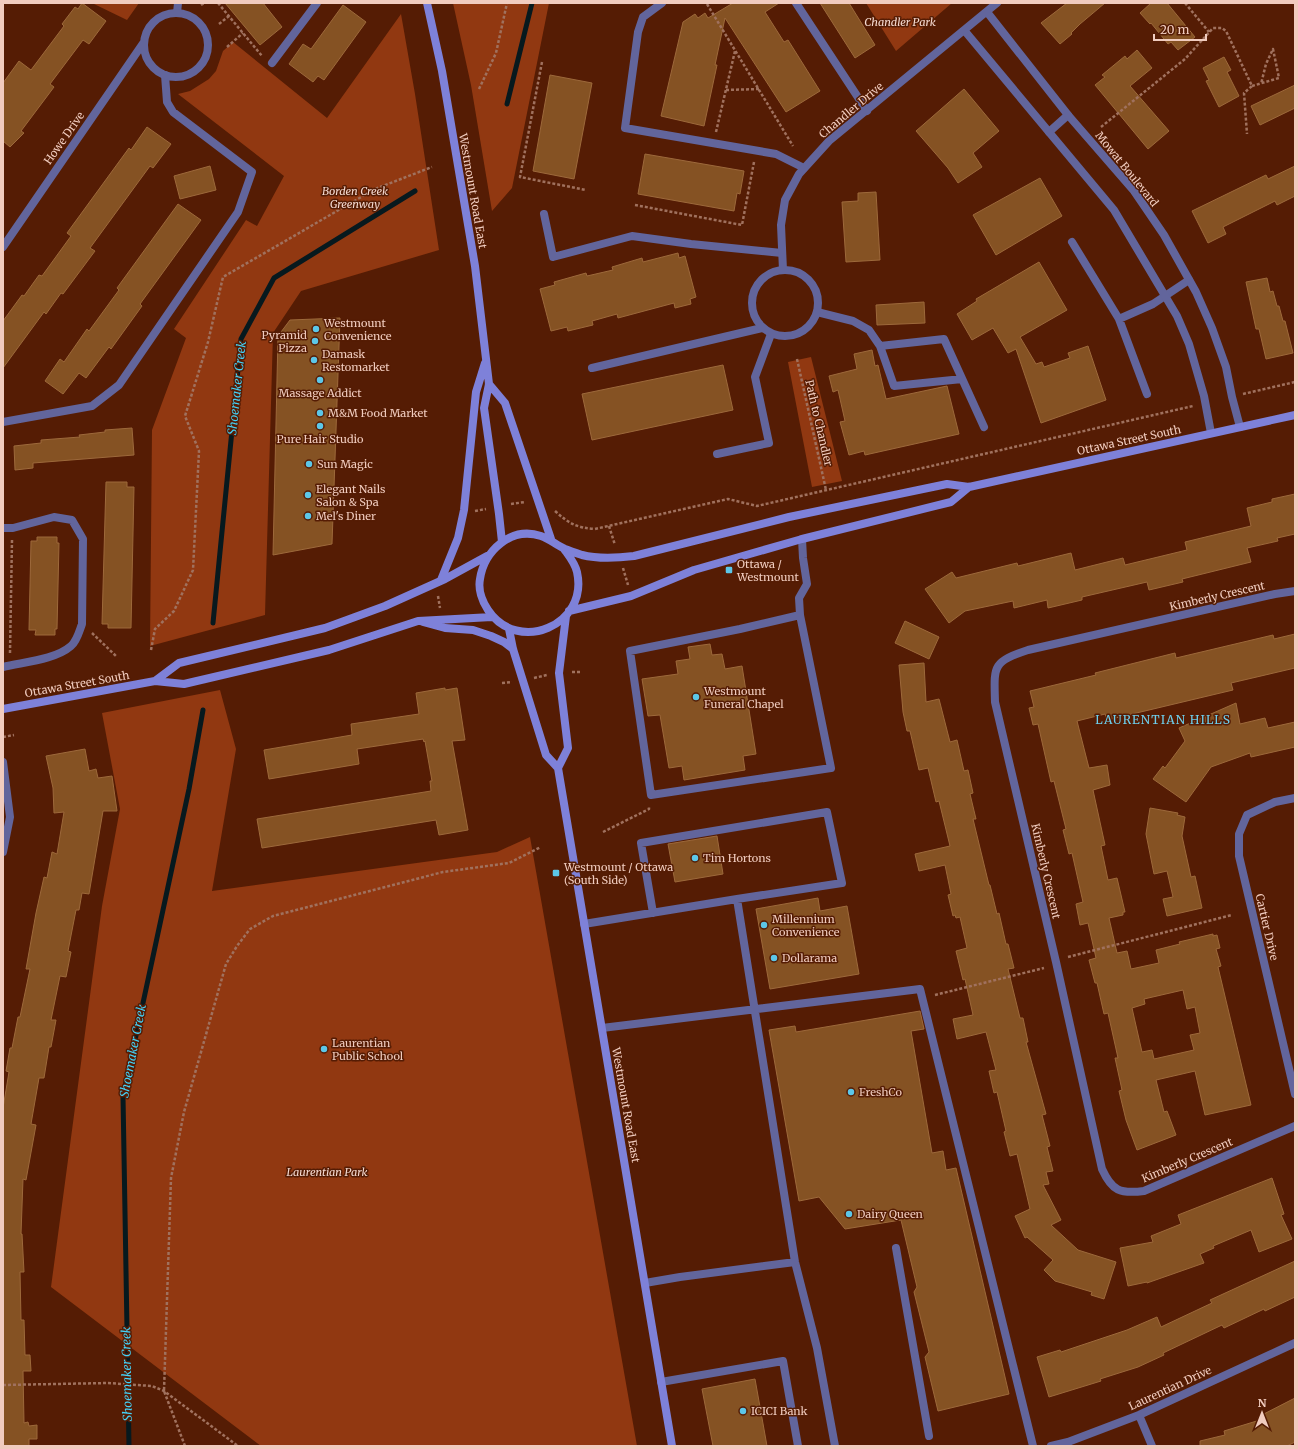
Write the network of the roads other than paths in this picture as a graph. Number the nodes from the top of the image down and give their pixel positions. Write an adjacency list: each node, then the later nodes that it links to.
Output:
1 (178, 3): 8 (street)
2 (317, 3): 11 (street)
3 (427, 3): 29 (main road, Westmount Road East)
4 (662, 3): 16 (street)
5 (796, 3): 13 (street)
6 (997, 3): 7 (street, Chandler Drive)
7 (987, 12): 9 (street, Chandler Drive); 14 (street, Mowat Boulevard)
8 (177, 13): 10 (street, Howe Drive); 12 (street)
9 (964, 30): 13 (street, Chandler Drive); 15 (street)
10 (144, 42): 12 (street); 19 (street, Howe Drive)
11 (272, 63)
12 (165, 75): 35 (street)
13 (866, 111): 16 (street, Chandler Drive)
14 (1068, 115): 15 (street); 22 (street, Mowat Boulevard)
15 (1049, 132): 23 (street)
16 (804, 168): 20 (street, Chandler Drive)
17 (544, 214): 20 (street)
18 (1072, 242): 25 (street)
19 (3, 247)
20 (782, 253): 21 (street, Chandler Drive)
21 (783, 270): 24 (street); 26 (street)
22 (1190, 280): 23 (street); 37 (street, Mowat Boulevard)
23 (1166, 296): 25 (street); 38 (street)
24 (817, 312): 27 (street); 28 (street)
25 (1119, 319): 33 (street)
26 (762, 328): 27 (street); 30 (street)
27 (771, 334): 39 (street)
28 (880, 346): 31 (street); 31 (street)
29 (486, 359): 32 (main road, Westmount Road East); 47 (main road)
30 (592, 368)
31 (962, 379): 36 (street)
32 (489, 384): 43 (main road); 44 (main road)
33 (1147, 394)
34 (1295, 415): 37 (main road, Ottawa Street South)
35 (3, 422)
36 (984, 427)
37 (1240, 427): 38 (main road, Ottawa Street South)
38 (1211, 433): 40 (main road, Ottawa Street South)
39 (717, 454)
40 (969, 487): 42 (main road); 45 (main road)
41 (3, 528): 55 (street)
42 (802, 539): 49 (main road); 50 (street)
43 (551, 540): 44 (main road); 45 (main road)
44 (502, 542): 46 (main road)
45 (564, 549): 49 (main road)
46 (487, 556): 47 (main road); 51 (main road)
47 (438, 582): 56 (main road)
48 (1295, 591): 68 (street, Kimberly Crescent)
49 (567, 614): 53 (main road); 59 (main road)
50 (800, 615): 50 (street)
51 (492, 617): 52 (main road); 53 (main road)
52 (418, 621): 54 (main road); 56 (main road)
53 (509, 629): 54 (main road)
54 (513, 649): 59 (main road)
55 (6, 666)
56 (155, 681): 57 (main road, Ottawa Street South)
57 (3, 709)
58 (3, 762): 61 (street)
59 (558, 768): 64 (main road, Westmount Road East)
60 (1295, 798): 67 (street, Cartier Drive)
61 (3, 852)
62 (737, 898): 63 (street); 63 (street); 65 (street)
63 (653, 913): 64 (street)
64 (584, 924): 66 (main road, Westmount Road East)
65 (754, 1009): 66 (street); 70 (street); 79 (street)
66 (602, 1028): 71 (main road, Westmount Road East)
67 (1295, 1094)
68 (1295, 1126)
69 (896, 1248): 75 (street)
70 (795, 1262): 71 (street); 78 (street)
71 (645, 1283): 73 (main road, Westmount Road East)
72 (1295, 1343): 74 (street, Laurentian Drive)
73 (661, 1382): 76 (main road, Westmount Road East); 77 (street)
74 (1139, 1415): 80 (street, Laurentian Drive); 81 (street)
75 (929, 1436)
76 (672, 1446)
77 (798, 1446)
78 (835, 1446)
79 (1033, 1446)
80 (1051, 1446)
81 (1152, 1446)

